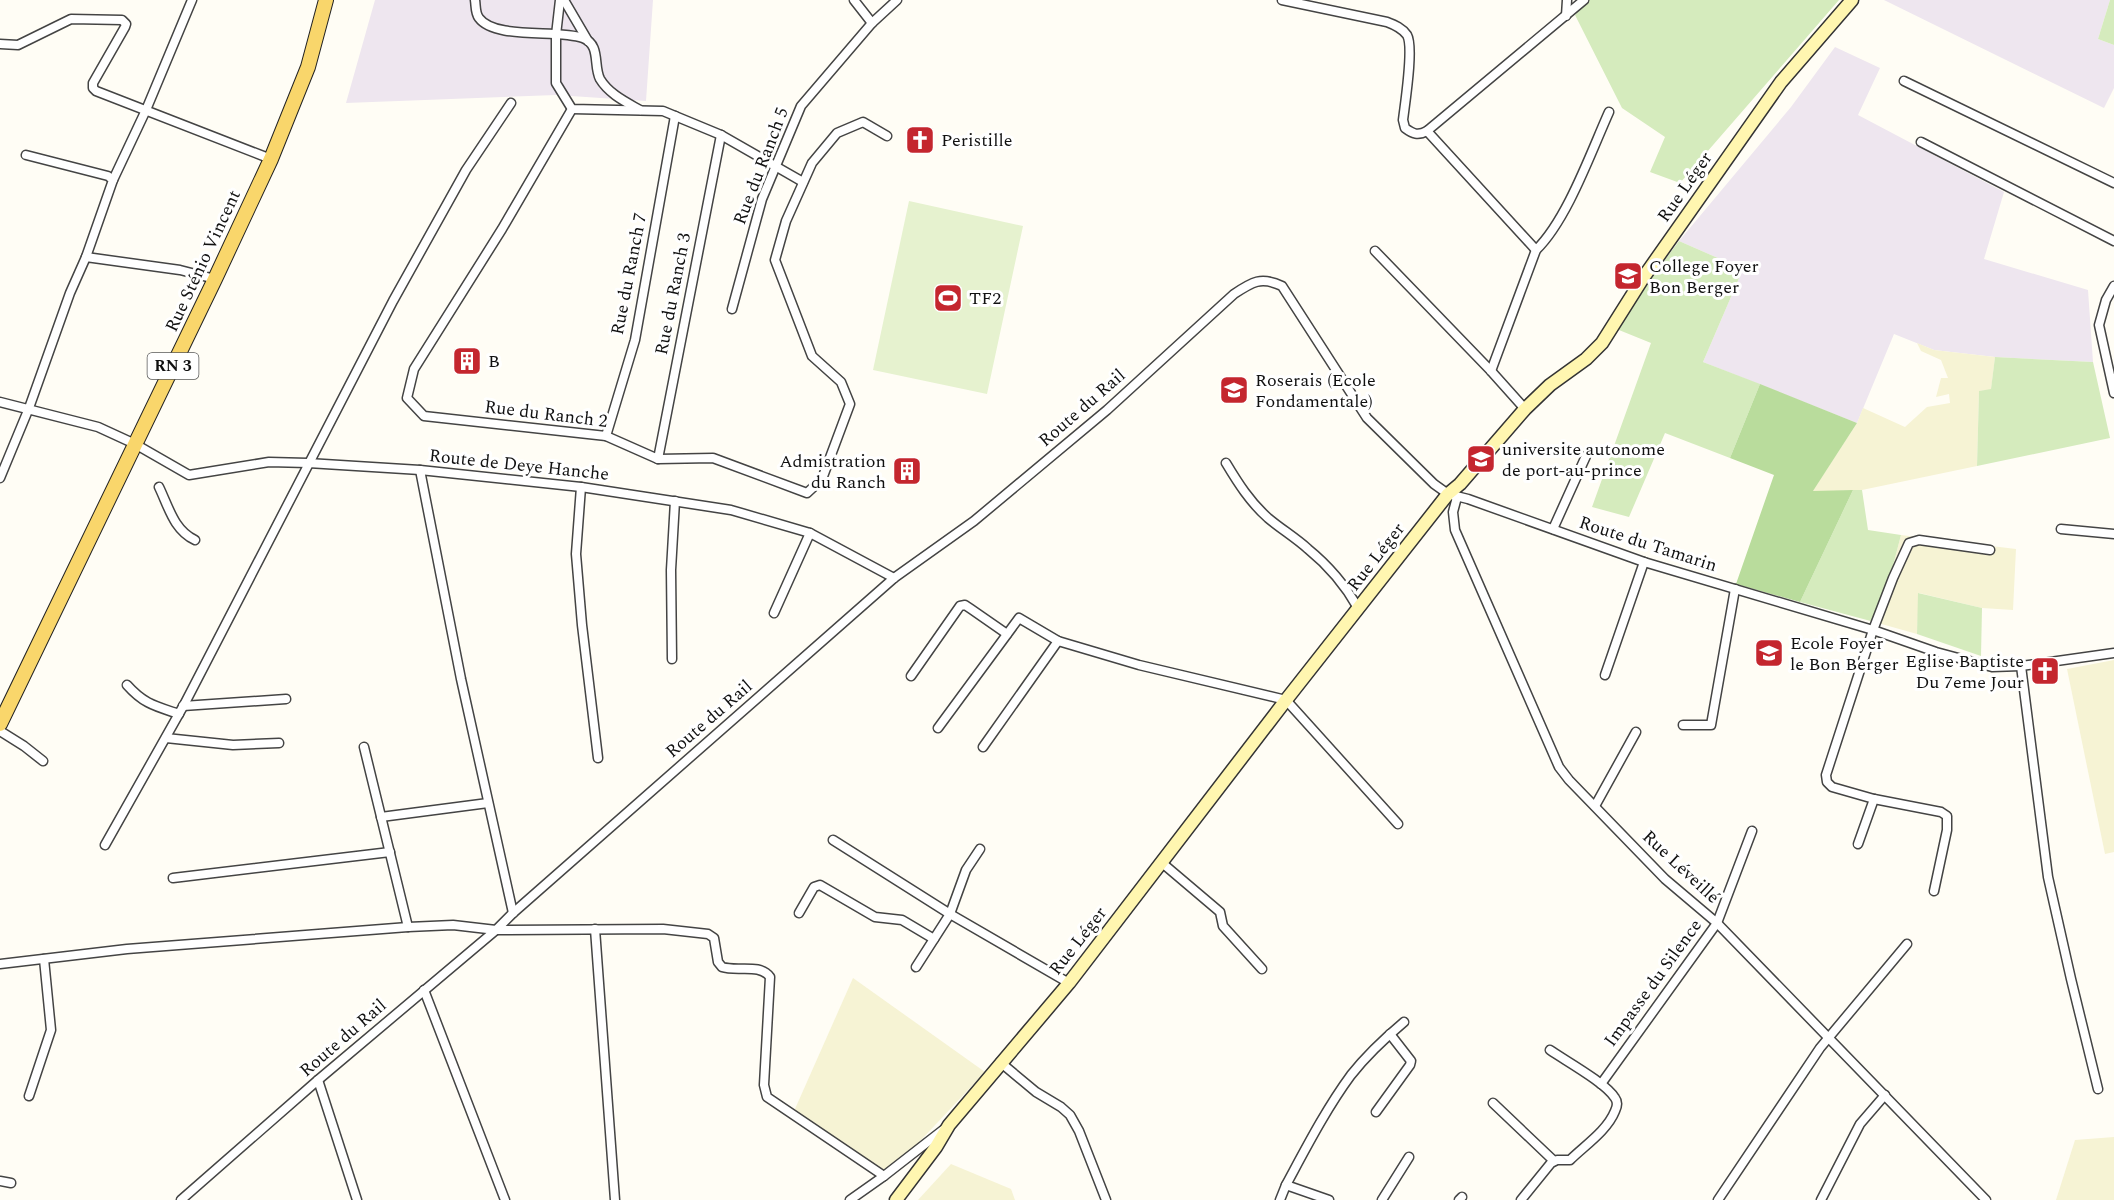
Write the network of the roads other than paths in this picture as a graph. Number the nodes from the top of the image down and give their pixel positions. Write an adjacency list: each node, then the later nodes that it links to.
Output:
1 (192, 0): 19 (street)
2 (326, 0): 28 (main road, Rue Sténio Vincent / RN 3)
3 (475, 0): 13 (street)
4 (562, 0): 13 (street); 14 (street)
5 (854, 0): 12 (street)
6 (897, 0): 12 (street, Rue du Ranch 5)
7 (1282, 0): 23 (street)
8 (1567, 0): 11 (street)
9 (1584, 0): 11 (street)
10 (1852, 0): 45 (street, Rue Léger)
11 (1566, 16): 23 (street)
12 (872, 23): 29 (street, Rue du Ranch 5)
13 (556, 35): 14 (street); 18 (street)
14 (588, 42): 20 (street)
15 (0, 44): 19 (street)
16 (1904, 81): 32 (street)
17 (511, 103): 50 (street)
18 (572, 109): 20 (street); 46 (street, Rue du Ranch 2)
19 (146, 110): 28 (street); 30 (street)
20 (640, 111): 22 (street)
21 (1610, 112): 34 (street)
22 (675, 116): 24 (street); 46 (street, Rue du Ranch 7)
23 (1426, 131): 34 (street)
24 (721, 135): 29 (street); 49 (street, Rue du Ranch 3)
25 (887, 136): 31 (street)
26 (1922, 142): 33 (street)
27 (26, 155): 30 (street)
28 (270, 159): 37 (main road, Rue Sténio Vincent / RN 3)
29 (775, 167): 31 (street); 40 (street, Rue du Ranch 5)
30 (113, 180): 36 (street)
31 (803, 182): 49 (street, Rue du Ranch 2)
32 (2114, 183)
33 (2114, 242)
34 (1536, 250): 41 (street)
35 (1375, 251): 41 (street)
36 (86, 257): 37 (street); 44 (street)
37 (215, 279): 47 (main road, Rue Sténio Vincent / RN 3)
38 (1269, 280): 56 (street, Route du Tamarin); 65 (street, Route du Rail)
39 (2114, 286): 42 (street)
40 (732, 309)
41 (1491, 371): 45 (street)
42 (2114, 393)
43 (0, 402): 44 (street, Route de Deye Hanche)
44 (29, 408): 47 (street, Route de Deye Hanche); 53 (street)
45 (1525, 410): 56 (street, Rue Léger)
46 (606, 436): 49 (street, Rue du Ranch 2)
47 (135, 444): 50 (street, Route de Deye Hanche); 81 (main road, Rue Sténio Vincent / RN 3)
48 (1586, 456): 58 (street)
49 (658, 459)
50 (309, 463): 52 (street, Route de Deye Hanche); 80 (street)
51 (1226, 463): 67 (street)
52 (420, 470): 55 (street, Route de Deye Hanche); 93 (street)
53 (0, 478)
54 (159, 487): 62 (street)
55 (581, 487): 57 (street, Route de Deye Hanche); 90 (street)
56 (1452, 496): 58 (street, Route du Tamarin); 67 (street, Rue Léger); 94 (street, Rue Léveillé)
57 (675, 501): 60 (street, Route de Deye Hanche); 73 (street)
58 (1553, 529): 64 (street, Route du Tamarin)
59 (2061, 529): 61 (street)
60 (810, 533): 65 (street, Route de Deye Hanche); 68 (street)
61 (2114, 534)
62 (195, 540)
63 (1990, 550): 69 (street)
64 (1644, 562): 66 (street, Route du Tamarin); 75 (street)
65 (894, 578): 106 (street, Route du Rail)
66 (1735, 589): 69 (street, Route du Tamarin); 82 (street)
67 (1358, 609): 79 (street, Rue Léger)
68 (774, 613)
69 (1873, 630): 74 (street, Route du Tamarin); 92 (street)
70 (1007, 634): 71 (street); 76 (street); 83 (street)
71 (1058, 641): 79 (street); 89 (street)
72 (2114, 653): 74 (street, Route du Tamarin)
73 (672, 659)
74 (2021, 666): 128 (street)
75 (1605, 675)
76 (910, 676)
77 (127, 685): 80 (street)
78 (286, 699): 80 (street)
79 (1286, 700): 96 (street); 103 (street, Rue Léger)
80 (181, 710): 86 (street)
81 (0, 724)
82 (1683, 725)
83 (938, 728)
84 (0, 731): 91 (street)
85 (1636, 732): 94 (street)
86 (166, 738): 87 (street); 100 (street)
87 (279, 743)
88 (364, 747): 95 (street)
89 (983, 747)
90 (598, 758)
91 (43, 761)
92 (1874, 799): 99 (street); 105 (street)
93 (489, 803): 95 (street); 106 (street)
94 (1595, 806): 109 (street, Rue Léveillé)
95 (381, 817): 102 (street)
96 (1398, 824)
97 (1752, 831): 109 (street, Impasse du Silence)
98 (833, 840): 108 (street)
99 (1858, 844)
100 (105, 845)
101 (980, 849): 108 (street)
102 (390, 852): 104 (street); 110 (street)
103 (1161, 862): 118 (street); 119 (street, Rue Léger)
104 (172, 878)
105 (1934, 891)
106 (513, 913): 112 (street, Route du Rail)
107 (799, 913): 113 (street)
108 (950, 914): 113 (street); 119 (street)
109 (1717, 923): 123 (street, Rue Léveillé); 127 (street, Impasse du Silence)
110 (408, 927): 112 (street); 115 (street)
111 (595, 929): 112 (street); 136 (street); 143 (street)
112 (496, 930): 120 (street, Route du Rail)
113 (934, 939): 117 (street)
114 (1907, 944): 123 (street)
115 (44, 959): 116 (street); 130 (street)
116 (0, 964)
117 (916, 967)
118 (1263, 969)
119 (1069, 983): 125 (street, Rue Léger)
120 (424, 990): 126 (street, Route du Rail); 142 (street)
121 (1404, 1022): 122 (street)
122 (1390, 1034): 132 (street); 139 (street)
123 (1831, 1038): 129 (street, Rue Léveillé); 151 (street)
124 (1550, 1050): 127 (street)
125 (1000, 1062): 133 (street, Rue Léger); 146 (street)
126 (318, 1080): 140 (street, Route du Rail); 141 (street)
127 (1601, 1084): 135 (street)
128 (2098, 1089)
129 (1885, 1095): 152 (street); 153 (street, Rue Léveillé)
130 (29, 1096)
131 (1493, 1103): 135 (street)
132 (1376, 1112)
133 (949, 1125): 136 (street); 145 (street, Rue Léger)
134 (1409, 1157): 149 (street)
135 (1554, 1161): 150 (street)
136 (884, 1176): 144 (street)
137 (0, 1181): 138 (street)
138 (11, 1183)
139 (1286, 1185): 147 (street); 148 (street)
140 (181, 1200)
141 (357, 1200)
142 (505, 1200)
143 (615, 1200)
144 (850, 1200)
145 (896, 1200)
146 (1106, 1200)
147 (1280, 1200)
148 (1329, 1200)
149 (1382, 1200)
150 (1521, 1200)
151 (1718, 1200)
152 (1821, 1200)
153 (1986, 1200)

